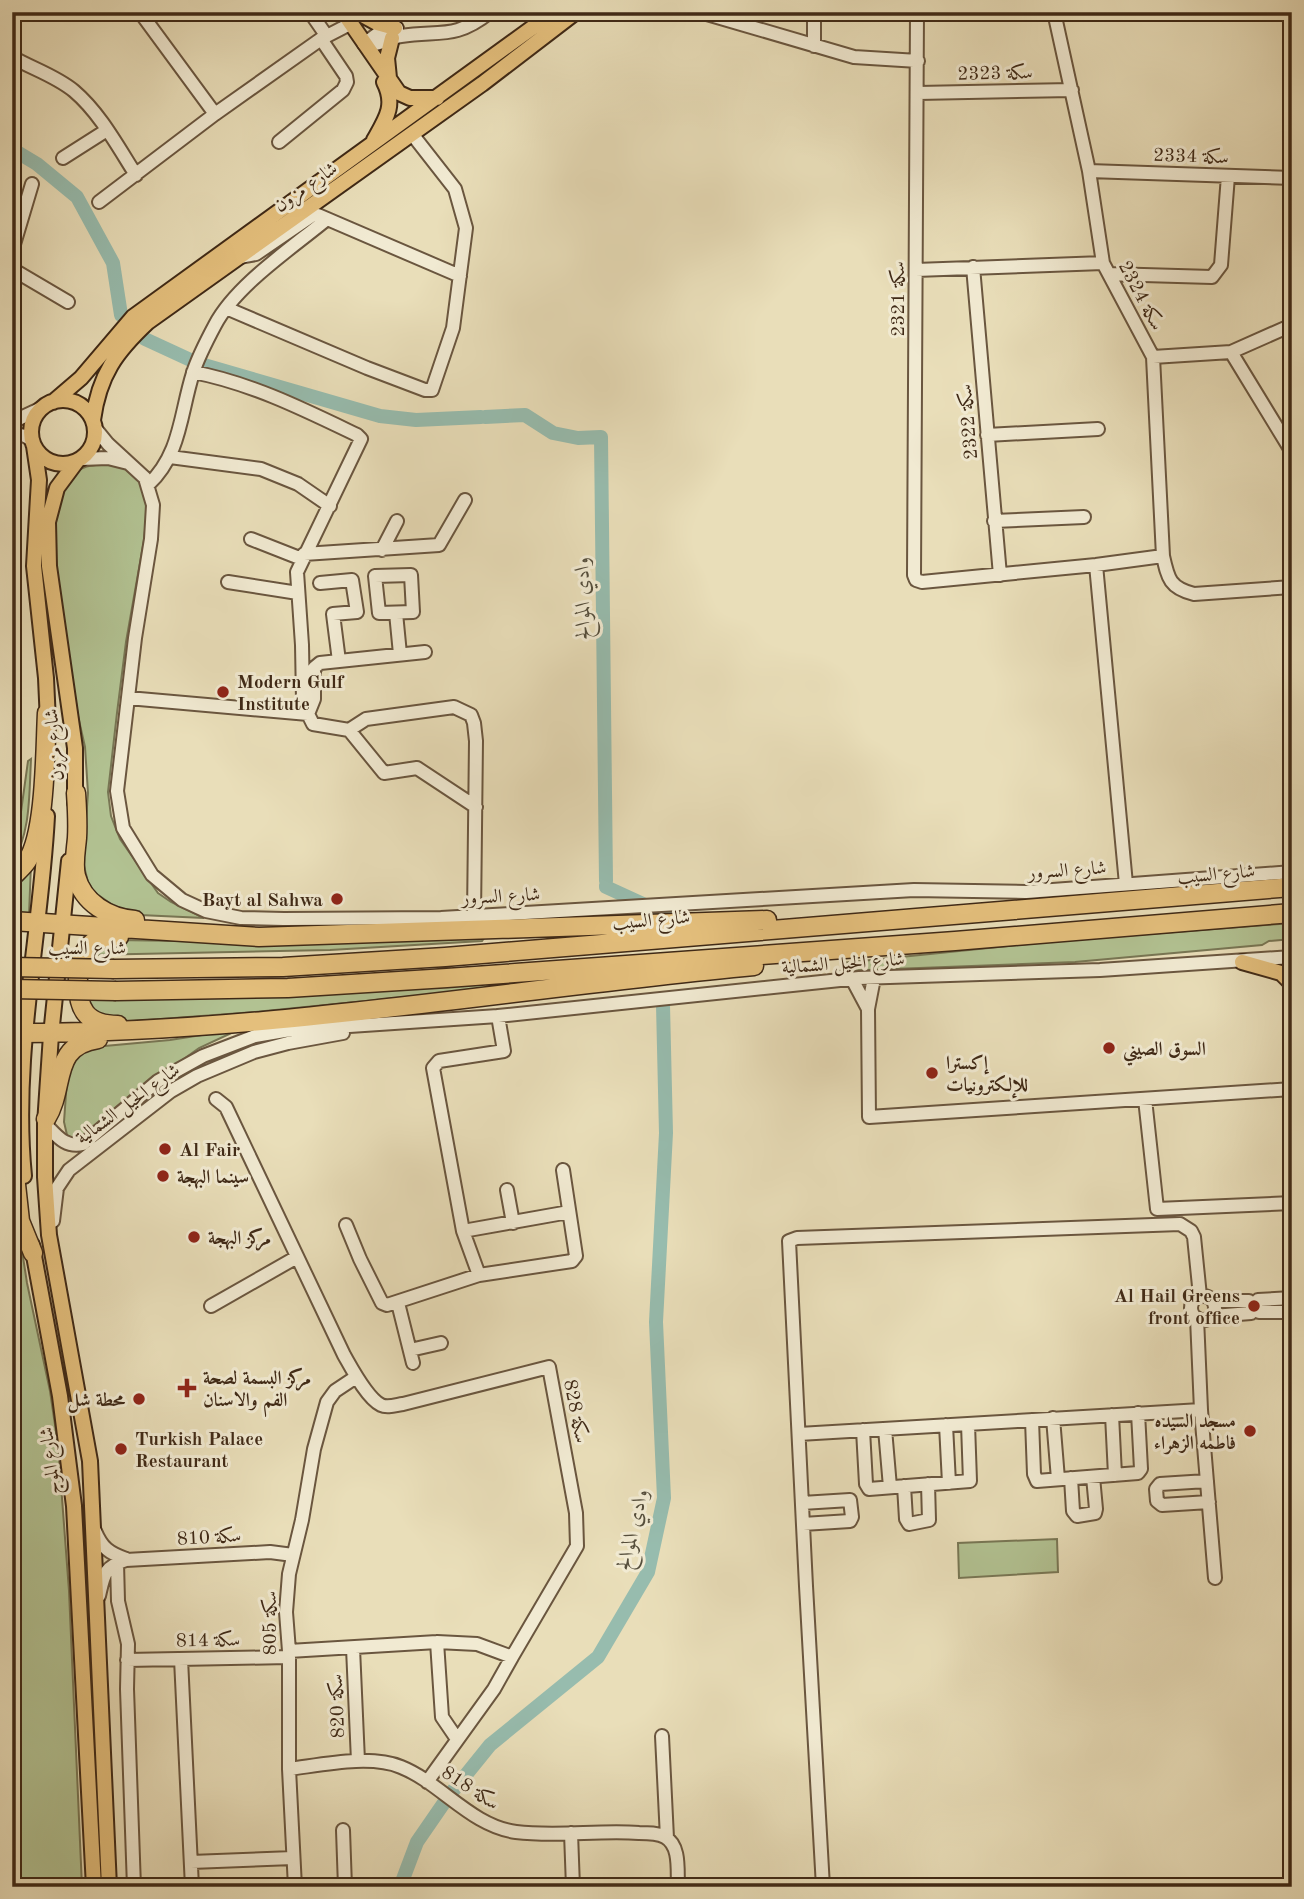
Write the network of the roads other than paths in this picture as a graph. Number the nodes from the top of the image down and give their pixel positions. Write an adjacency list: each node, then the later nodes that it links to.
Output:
1 (141, 12): 21 (street)
2 (310, 12): 12 (street)
3 (489, 12): 11 (street)
4 (554, 12): 20 (main road, شارع مزون)
5 (576, 12): 23 (main road, شارع مزون)
6 (700, 12): 13 (street)
7 (814, 12): 13 (street)
8 (917, 12): 16 (street, سكة 2321)
9 (1054, 12): 18 (street, سكة 2324)
10 (350, 16): 11 (main road); 12 (street); 14 (main road)
11 (393, 33): 14 (street); 17 (main road)
12 (323, 37): 21 (street); 24 (street)
13 (814, 46): 16 (street)
14 (366, 48): 17 (main road); 25 (main road)
15 (12, 57): 22 (street)
16 (918, 61): 19 (street, سكة 2321)
17 (389, 79): 20 (main road)
18 (1072, 89): 19 (street, سكة 2323); 27 (street, سكة 2324)
19 (918, 93): 40 (street, سكة 2321)
20 (437, 98): 25 (main road, شارع مزون)
21 (215, 114): 28 (street)
22 (107, 130): 26 (street); 28 (street)
23 (412, 134): 36 (main road, شارع مزون); 41 (street)
24 (279, 142)
25 (372, 145): 48 (main road, شارع مزون)
26 (63, 158)
27 (1089, 172): 29 (street, سكة 2334); 38 (street, سكة 2324)
28 (136, 174): 32 (street)
29 (1228, 176): 30 (street, سكة 2334); 38 (street)
30 (1292, 178)
31 (32, 184): 34 (street)
32 (99, 202)
33 (327, 219): 36 (street); 41 (street); 43 (street)
34 (15, 234): 35 (street)
35 (12, 251)
36 (235, 258): 50 (main road, شارع مزون)
37 (973, 267): 38 (street); 40 (street); 53 (street, سكة 2322)
38 (1106, 268): 46 (street, سكة 2324)
39 (12, 270): 42 (street)
40 (916, 270): 70 (street, سكة 2321)
41 (460, 276): 43 (street)
42 (68, 302)
43 (226, 308): 47 (street)
44 (1292, 325): 45 (street)
45 (1231, 352): 46 (street); 55 (street)
46 (1153, 357): 67 (street, سكة 2324)
47 (193, 372): 56 (street); 61 (street)
48 (49, 404): 49 (street); 50 (main road); 54 (main road)
49 (12, 422)
50 (94, 424): 57 (main road); 58 (street)
51 (1098, 429): 53 (street)
52 (12, 433): 54 (street)
53 (987, 435): 64 (street, سكة 2322)
54 (33, 443): 57 (main road); 80 (main road, شارع مزون)
55 (1292, 452)
56 (170, 457): 59 (street); 61 (street)
57 (79, 460): 58 (street); 83 (main road, شارع مزون)
58 (132, 464): 59 (street)
59 (148, 485): 79 (street, شارع السرور)
60 (465, 500): 66 (street)
61 (330, 506): 68 (street)
62 (1084, 517): 64 (street)
63 (397, 521): 66 (street)
64 (994, 521): 70 (street, سكة 2322)
65 (251, 538): 68 (street)
66 (382, 550): 68 (street)
67 (1163, 556): 69 (street); 73 (street)
68 (303, 557): 74 (street)
69 (1096, 565): 70 (street); 87 (street)
70 (1000, 575)
71 (228, 583): 74 (street)
72 (320, 583): 78 (street)
73 (1292, 587)
74 (298, 593): 81 (street)
75 (396, 613): 77 (street)
76 (425, 652): 77 (street)
77 (400, 654): 78 (street)
78 (340, 661): 81 (street)
79 (128, 698): 81 (street); 90 (street, شارع السرور)
80 (47, 713): 86 (highway); 93 (main road, شارع مزون)
81 (308, 714): 82 (street)
82 (349, 730): 84 (street); 84 (street)
83 (76, 793): 94 (main road, شارع مزون); 96 (highway)
84 (476, 807): 90 (street)
85 (1292, 872): 87 (street, شارع السرور)
86 (12, 877)
87 (1126, 884): 90 (street, شارع السرور)
88 (1292, 887): 92 (highway, شارع السيب)
89 (1292, 913): 97 (highway)
90 (474, 916)
91 (12, 921): 93 (highway)
92 (872, 922): 96 (highway); 100 (highway, شارع السيب, bridge)
93 (37, 923): 94 (highway); 110 (main road, شارع مزون)
94 (63, 925): 95 (highway); 111 (main road, شارع مزون)
95 (196, 934): 96 (highway); 109 (highway)
96 (259, 937)
97 (955, 941): 104 (highway, bridge); 108 (highway)
98 (1292, 957): 99 (street, شارع الحيل الشمالية)
99 (1242, 962): 101 (street, شارع الحيل الشمالية); 103 (main road)
100 (12, 967)
101 (874, 978): 102 (street, شارع الحيل الشمالية); 105 (street)
102 (852, 979): 105 (street); 106 (street, شارع الحيل الشمالية)
103 (1292, 984)
104 (12, 989)
105 (868, 1009): 116 (street)
106 (498, 1016): 107 (street, شارع الحيل الشمالية); 125 (street)
107 (398, 1024): 112 (street, شارع الحيل الشمالية); 114 (street, شارع الحيل الشمالية)
108 (184, 1026): 109 (highway); 117 (highway)
109 (165, 1027): 111 (highway)
110 (19, 1033): 111 (highway); 127 (main road, شارع الموج)
111 (51, 1034): 117 (main road, شارع الموج)
112 (174, 1071): 114 (street); 117 (street, شارع الحيل الشمالية)
113 (1292, 1089): 116 (street)
114 (171, 1091): 126 (street, شارع الحيل الشمالية)
115 (216, 1099): 128 (street, سكة 828)
116 (1145, 1099): 121 (street)
117 (45, 1122): 126 (main road, شارع الموج)
118 (12, 1149): 127 (highway)
119 (563, 1170): 122 (street)
120 (507, 1190): 123 (street)
121 (1292, 1203)
122 (569, 1212): 123 (street); 129 (street)
123 (513, 1223): 125 (street)
124 (346, 1225): 133 (street)
125 (463, 1231): 129 (street)
126 (49, 1235): 162 (main road, شارع الموج)
127 (33, 1253): 183 (main road, شارع الموج)
128 (297, 1257): 134 (street); 140 (street, سكة 828)
129 (479, 1275): 133 (street)
130 (1200, 1296): 132 (street); 138 (street); 150 (street)
131 (1292, 1298): 135 (street)
132 (1213, 1301): 135 (street); 137 (street)
133 (398, 1303): 139 (street)
134 (211, 1306)
135 (1254, 1307): 136 (street); 137 (street)
136 (1292, 1312)
137 (1213, 1316): 138 (street)
138 (1197, 1318): 141 (street)
139 (441, 1343)
140 (356, 1377): 163 (street, سكة 805); 170 (street, سكة 828)
141 (1201, 1410): 142 (street); 154 (street)
142 (1138, 1413): 143 (street); 151 (street)
143 (1112, 1415): 144 (street); 151 (street)
144 (1053, 1419): 145 (street); 153 (street)
145 (1032, 1420): 146 (street); 153 (street)
146 (968, 1424): 147 (street); 155 (street)
147 (946, 1425): 148 (street); 155 (street)
148 (885, 1429): 149 (street); 158 (street)
149 (863, 1430): 150 (street); 158 (street)
150 (799, 1434): 160 (street)
151 (1115, 1475): 152 (street)
152 (1093, 1477): 153 (street); 153 (street)
153 (1064, 1479)
154 (1207, 1481): 159 (street); 159 (street)
155 (949, 1483): 156 (street)
156 (928, 1484): 157 (street); 157 (street)
157 (904, 1486): 158 (street)
158 (890, 1487)
159 (1209, 1502): 165 (street)
160 (802, 1503): 161 (street); 161 (street)
161 (803, 1524): 191 (street)
162 (92, 1525): 164 (street); 166 (main road, شارع الموج)
163 (293, 1555): 164 (street, سكة 810); 169 (street, سكة 805)
164 (122, 1561): 166 (street); 172 (street)
165 (1215, 1577)
166 (97, 1610): 184 (main road, شارع الموج)
167 (437, 1642): 168 (street); 170 (street); 174 (street)
168 (353, 1648): 169 (street); 175 (street, سكة 820)
169 (288, 1654): 171 (street, سكة 814); 176 (street, سكة 805)
170 (512, 1657): 174 (street)
171 (181, 1659): 172 (street, سكة 814); 182 (street)
172 (127, 1660): 185 (street)
173 (662, 1736): 180 (street)
174 (457, 1740): 177 (street)
175 (358, 1761): 176 (street, سكة 818); 177 (street, سكة 818)
176 (289, 1769): 181 (street, سكة 805)
177 (427, 1782): 179 (street, سكة 818)
178 (343, 1830): 188 (street)
179 (571, 1833): 180 (street, سكة 818); 189 (street)
180 (667, 1838): 190 (street)
181 (293, 1858): 182 (street); 187 (street, سكة 805)
182 (191, 1862): 186 (street)
183 (94, 1887)
184 (109, 1887)
185 (134, 1887)
186 (192, 1887)
187 (295, 1887)
188 (345, 1887)
189 (573, 1887)
190 (678, 1887)
191 (823, 1887)

